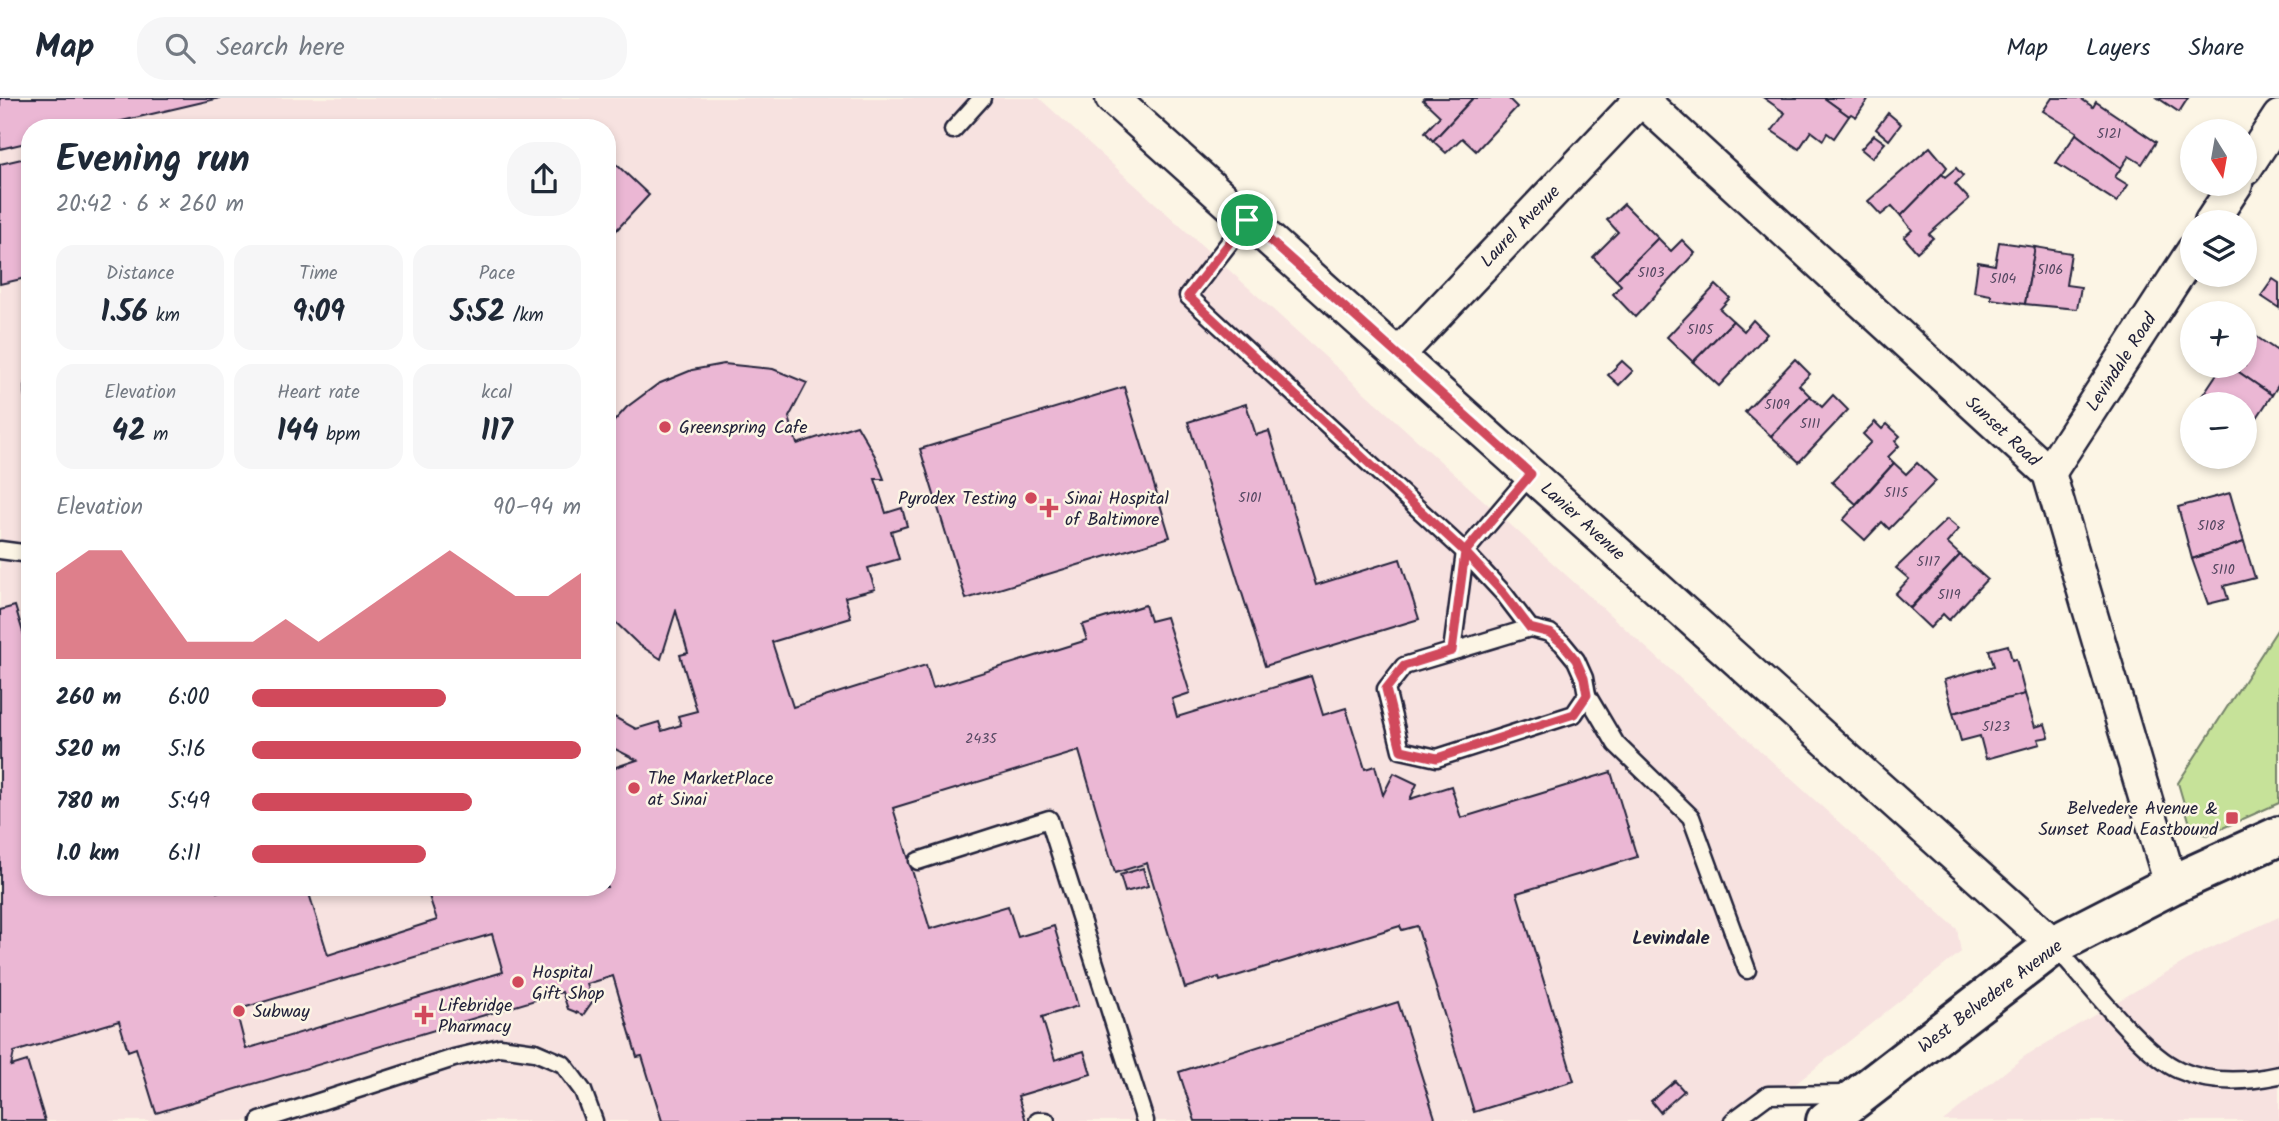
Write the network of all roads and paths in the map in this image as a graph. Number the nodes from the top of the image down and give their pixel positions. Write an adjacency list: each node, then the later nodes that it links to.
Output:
1 (982, 98): 5 (lane)
2 (1112, 98): 7 (street, Lanier Avenue)
3 (1641, 98): 9 (street, Laurel Avenue); 10 (street, Sunset Road)
4 (2279, 117): 6 (street)
5 (953, 130)
6 (2258, 149)
7 (1247, 220): 9 (street, Lanier Avenue); 13 (lane)
8 (2180, 271): 10 (street, Levindale Road)
9 (1398, 355): 11 (street, Lanier Avenue)
10 (2049, 473): 20 (street, Sunset Road)
11 (1531, 474): 13 (lane); 21 (street, Lanier Avenue)
12 (0, 550): 14 (lane)
13 (1465, 552): 15 (lane); 16 (lane)
14 (21, 553)
15 (1530, 628): 16 (lane); 17 (lane)
16 (1452, 651): 17 (lane)
17 (1587, 695): 22 (lane)
18 (2279, 836): 20 (main road, West Belvedere Avenue)
19 (918, 861): 29 (lane)
20 (2171, 885): 21 (main road, West Belvedere Avenue)
21 (2054, 945): 23 (lane); 24 (main road, West Belvedere Avenue)
22 (1747, 970)
23 (2279, 1074)
24 (1861, 1094): 30 (lane); 31 (main road, West Belvedere Avenue)
25 (260, 1121): 26 (lane)
26 (594, 1121)
27 (1038, 1121): 28 (lane)
28 (1046, 1121)
29 (1145, 1121)
30 (1733, 1121)
31 (1826, 1121)

